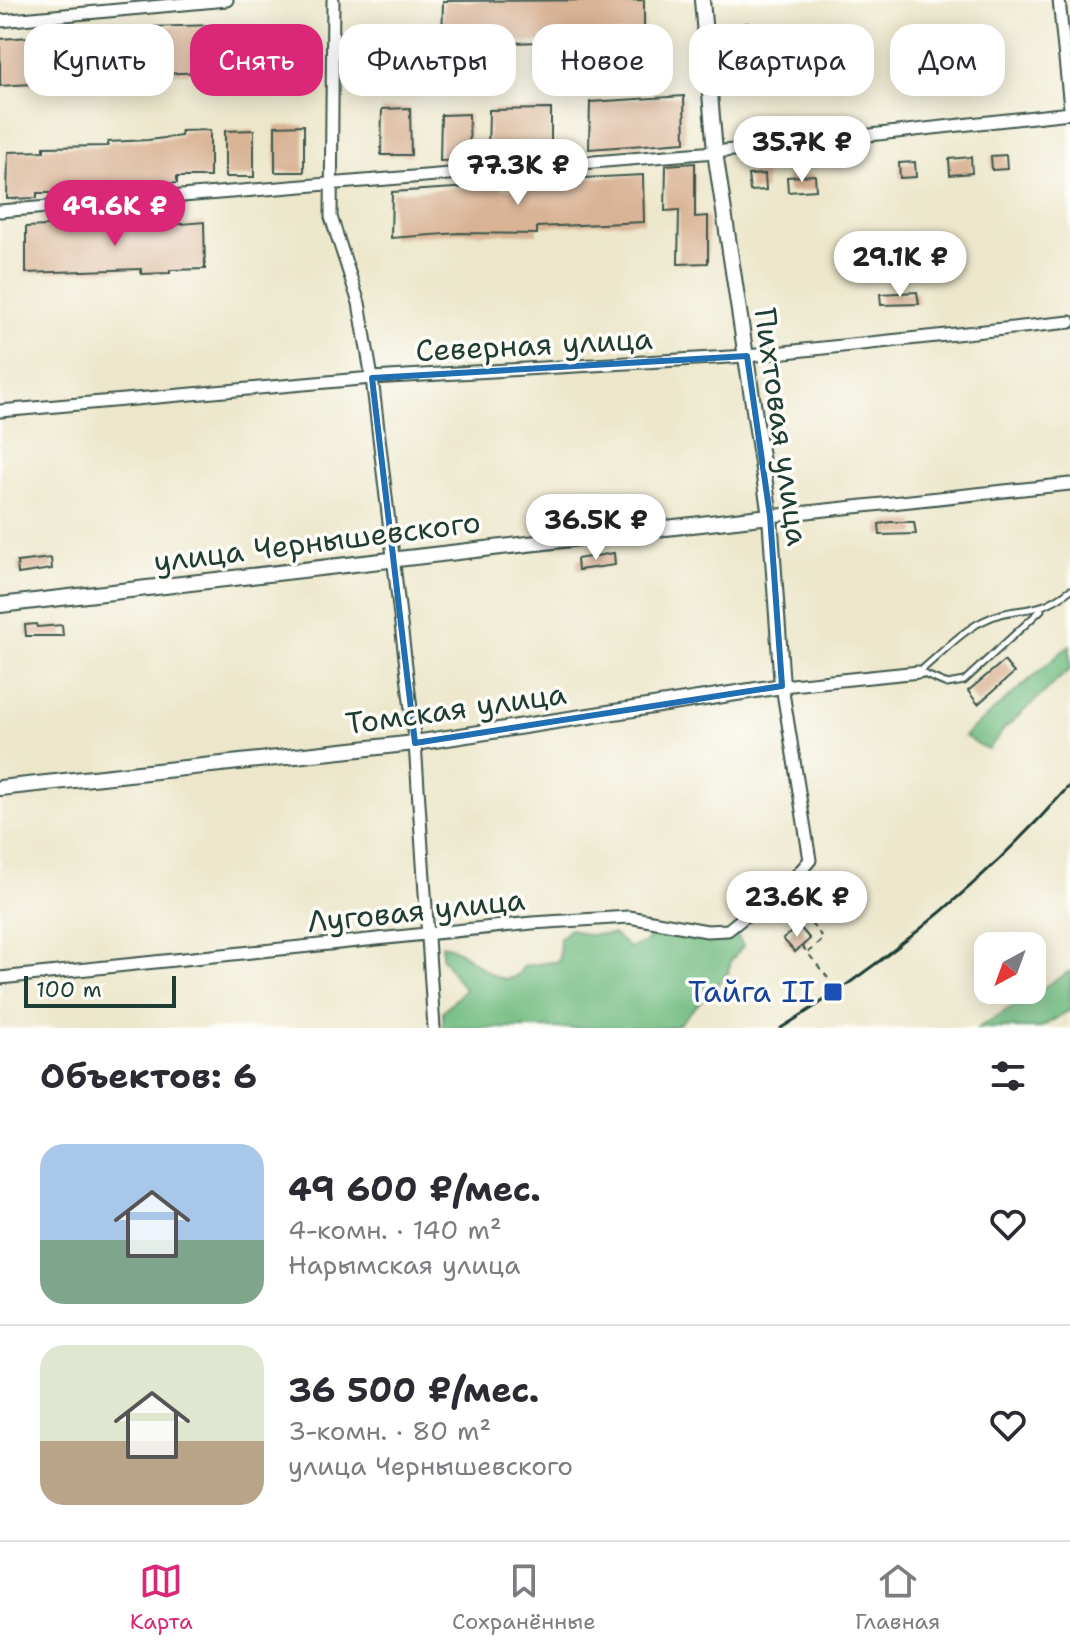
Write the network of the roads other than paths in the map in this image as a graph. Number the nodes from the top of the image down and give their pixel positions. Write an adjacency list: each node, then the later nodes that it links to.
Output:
1 (227, 0): 5 (street)
2 (333, 0): 8 (street)
3 (702, 0): 7 (street, Пихтовая улица)
4 (1059, 0): 6 (street)
5 (0, 21)
6 (1070, 111): 7 (street)
7 (715, 152): 8 (street); 11 (street, Пихтовая улица)
8 (330, 182): 9 (street); 12 (street)
9 (0, 211)
10 (1070, 322): 11 (street, Северная улица)
11 (747, 356): 12 (street, Северная улица); 15 (street, Пихтовая улица)
12 (372, 378): 13 (street, Северная улица); 16 (street)
13 (0, 411)
14 (1070, 484): 15 (street, улица Чернышевского)
15 (770, 516): 16 (street, улица Чернышевского); 21 (street, Пихтовая улица)
16 (394, 560): 18 (street, улица Чернышевского); 22 (street)
17 (1070, 590): 19 (lane)
18 (0, 605)
19 (1041, 610): 20 (lane); 20 (lane)
20 (919, 672): 21 (street, Томская улица)
21 (782, 686): 22 (street, Томская улица); 24 (street, Пихтовая улица)
22 (415, 743): 23 (street, Томская улица); 25 (street)
23 (0, 788)
24 (810, 860): 25 (street, Луговая улица)
25 (427, 935): 26 (street, Луговая улица); 27 (street)
26 (0, 978)
27 (434, 1028)

